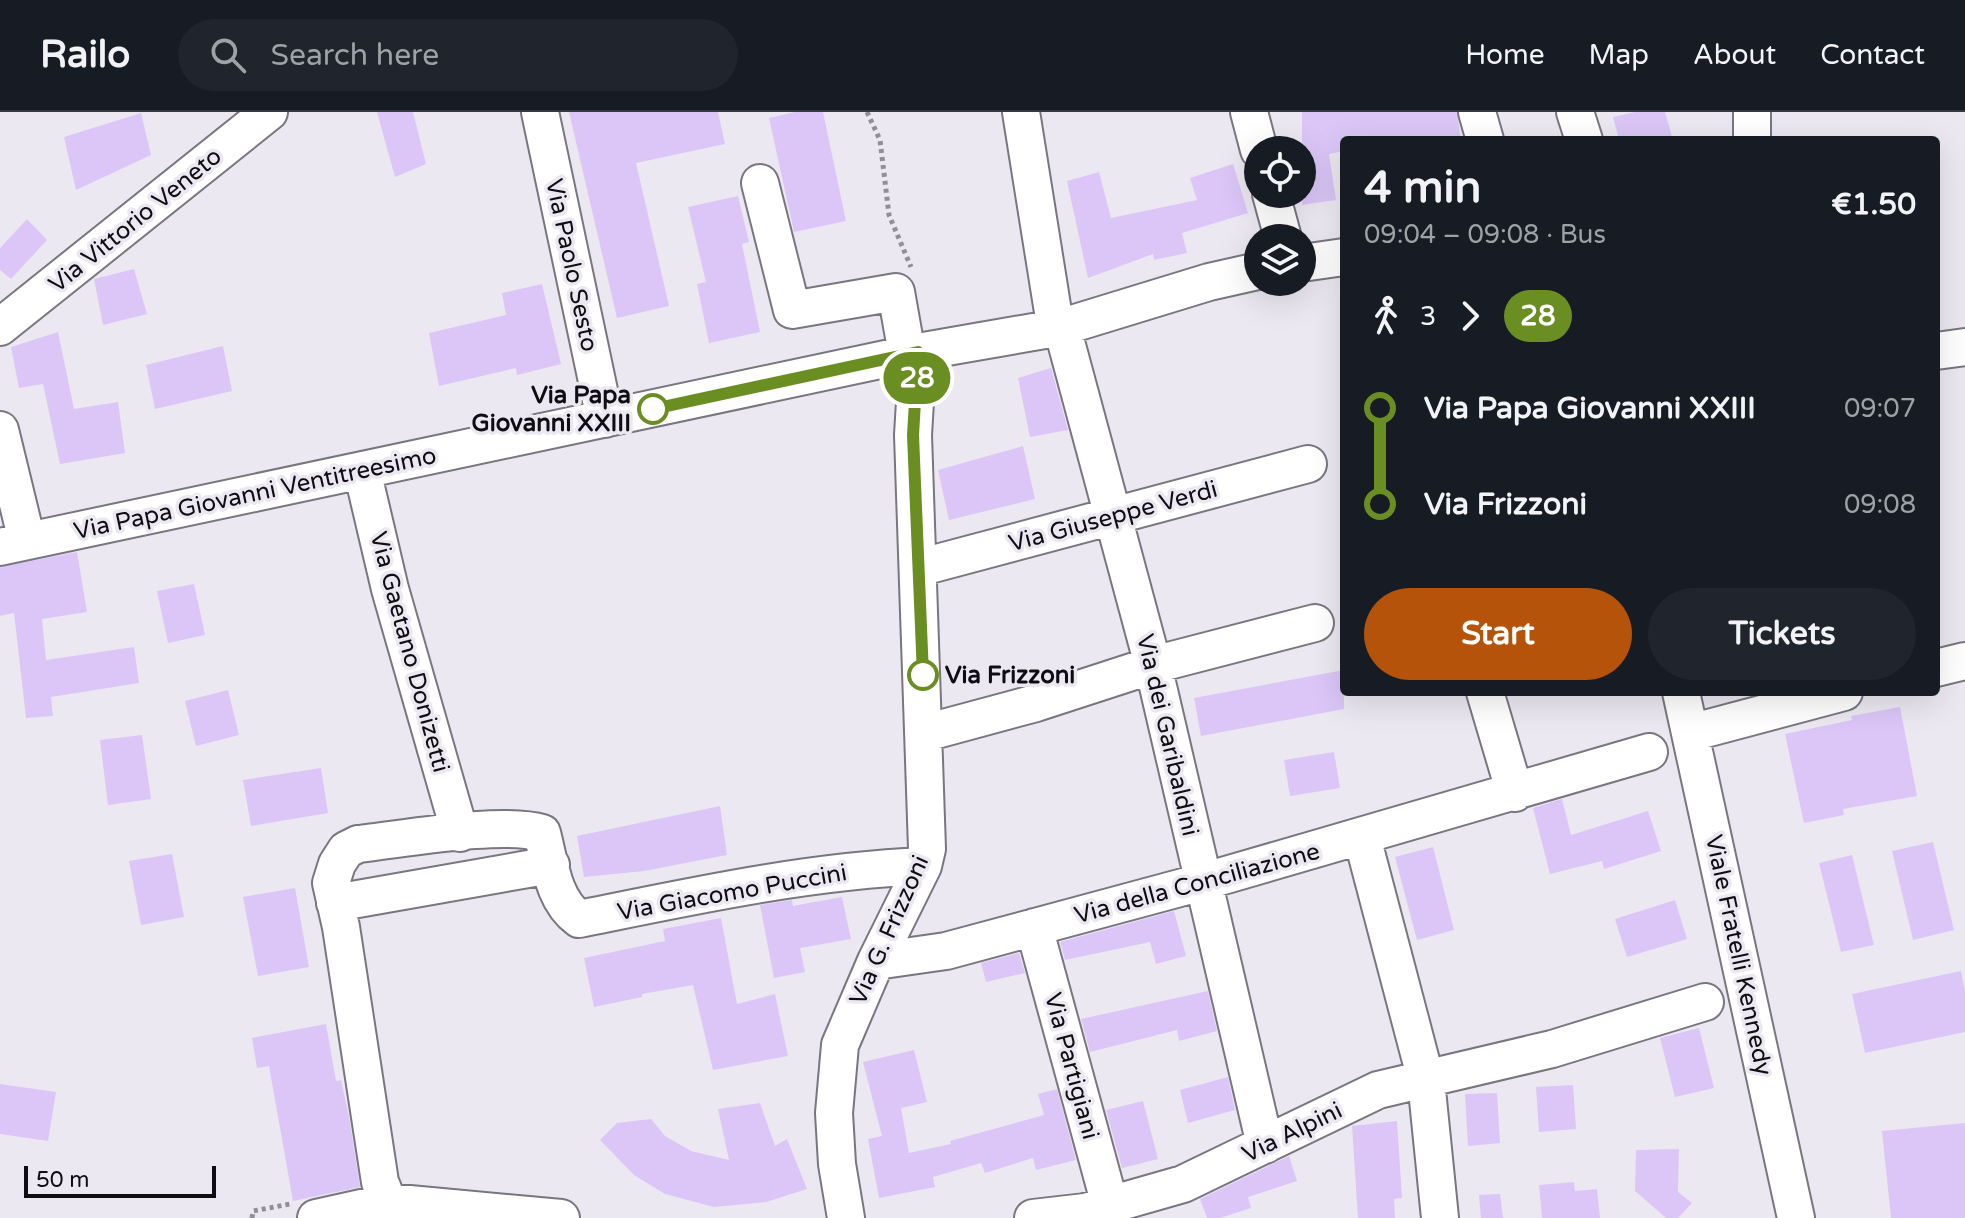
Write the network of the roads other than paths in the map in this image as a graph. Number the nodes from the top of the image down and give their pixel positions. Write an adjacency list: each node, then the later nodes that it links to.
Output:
1 (269, 112): 14 (street, Via Vittorio Veneto)
2 (540, 112): 19 (street, Via Paolo Sesto)
3 (1021, 112): 15 (street, Via dei Garibaldini)
4 (1249, 112): 7 (street)
5 (1477, 112): 8 (street)
6 (1575, 112): 9 (street)
7 (1255, 136)
8 (1484, 136)
9 (1583, 136)
10 (760, 183): 18 (street, Via G. Frizzoni)
11 (1340, 258): 12 (street)
12 (1316, 261)
13 (1244, 274): 15 (street, Via Papa Giovanni Ventitreesimo)
14 (0, 327)
15 (1062, 327): 18 (street, Via Papa Giovanni Ventitreesimo); 23 (street, Via dei Garibaldini)
16 (1965, 347): 17 (street)
17 (1940, 350)
18 (912, 353): 19 (street, Via Papa Giovanni Ventitreesimo); 25 (street, Via G. Frizzoni)
19 (605, 419): 22 (street, Via Papa Giovanni Ventitreesimo)
20 (0, 430): 24 (street)
21 (1308, 464): 23 (street, Via Giuseppe Verdi)
22 (362, 470): 24 (street, Via Papa Giovanni Ventitreesimo); 37 (street, Via Gaetano Donizetti)
23 (1113, 517): 25 (street, Via Giuseppe Verdi); 28 (street, Via dei Garibaldini)
24 (13, 544)
25 (918, 568): 33 (street, Via G. Frizzoni)
26 (1315, 623): 28 (street)
27 (1965, 661): 29 (street)
28 (1153, 665): 33 (street); 41 (street, Via dei Garibaldini)
29 (1940, 667)
30 (1486, 696): 36 (street)
31 (1682, 696): 34 (street, Viale Fratelli Kennedy)
32 (1829, 696): 34 (street)
33 (925, 733): 39 (street, Via G. Frizzoni)
34 (1690, 733): 55 (street, Viale Fratelli Kennedy)
35 (1649, 752): 36 (street, Via della Conciliazione)
36 (1515, 793): 38 (street, Via della Conciliazione)
37 (460, 833): 40 (street, Via Giacomo Puccini); 42 (street)
38 (1362, 837): 41 (street, Via della Conciliazione); 46 (street)
39 (923, 866): 40 (street, Via Giacomo Puccini); 44 (street, Via G. Frizzoni)
40 (554, 877): 42 (street)
41 (1202, 882): 43 (street, Via della Conciliazione); 47 (street, Via dei Garibaldini)
42 (341, 902): 48 (street)
43 (1034, 927): 44 (street, Via della Conciliazione); 49 (street, Via Partigiani)
44 (876, 961): 52 (street, Via G. Frizzoni)
45 (1705, 1002): 46 (street, Via Alpini)
46 (1426, 1080): 47 (street, Via Alpini); 54 (street)
47 (1265, 1145): 49 (street, Via Alpini)
48 (388, 1202): 50 (street); 51 (street)
49 (1094, 1212): 53 (street, Via Alpini)
50 (316, 1218)
51 (561, 1218)
52 (846, 1218)
53 (1033, 1218)
54 (1440, 1218)
55 (1796, 1218)

